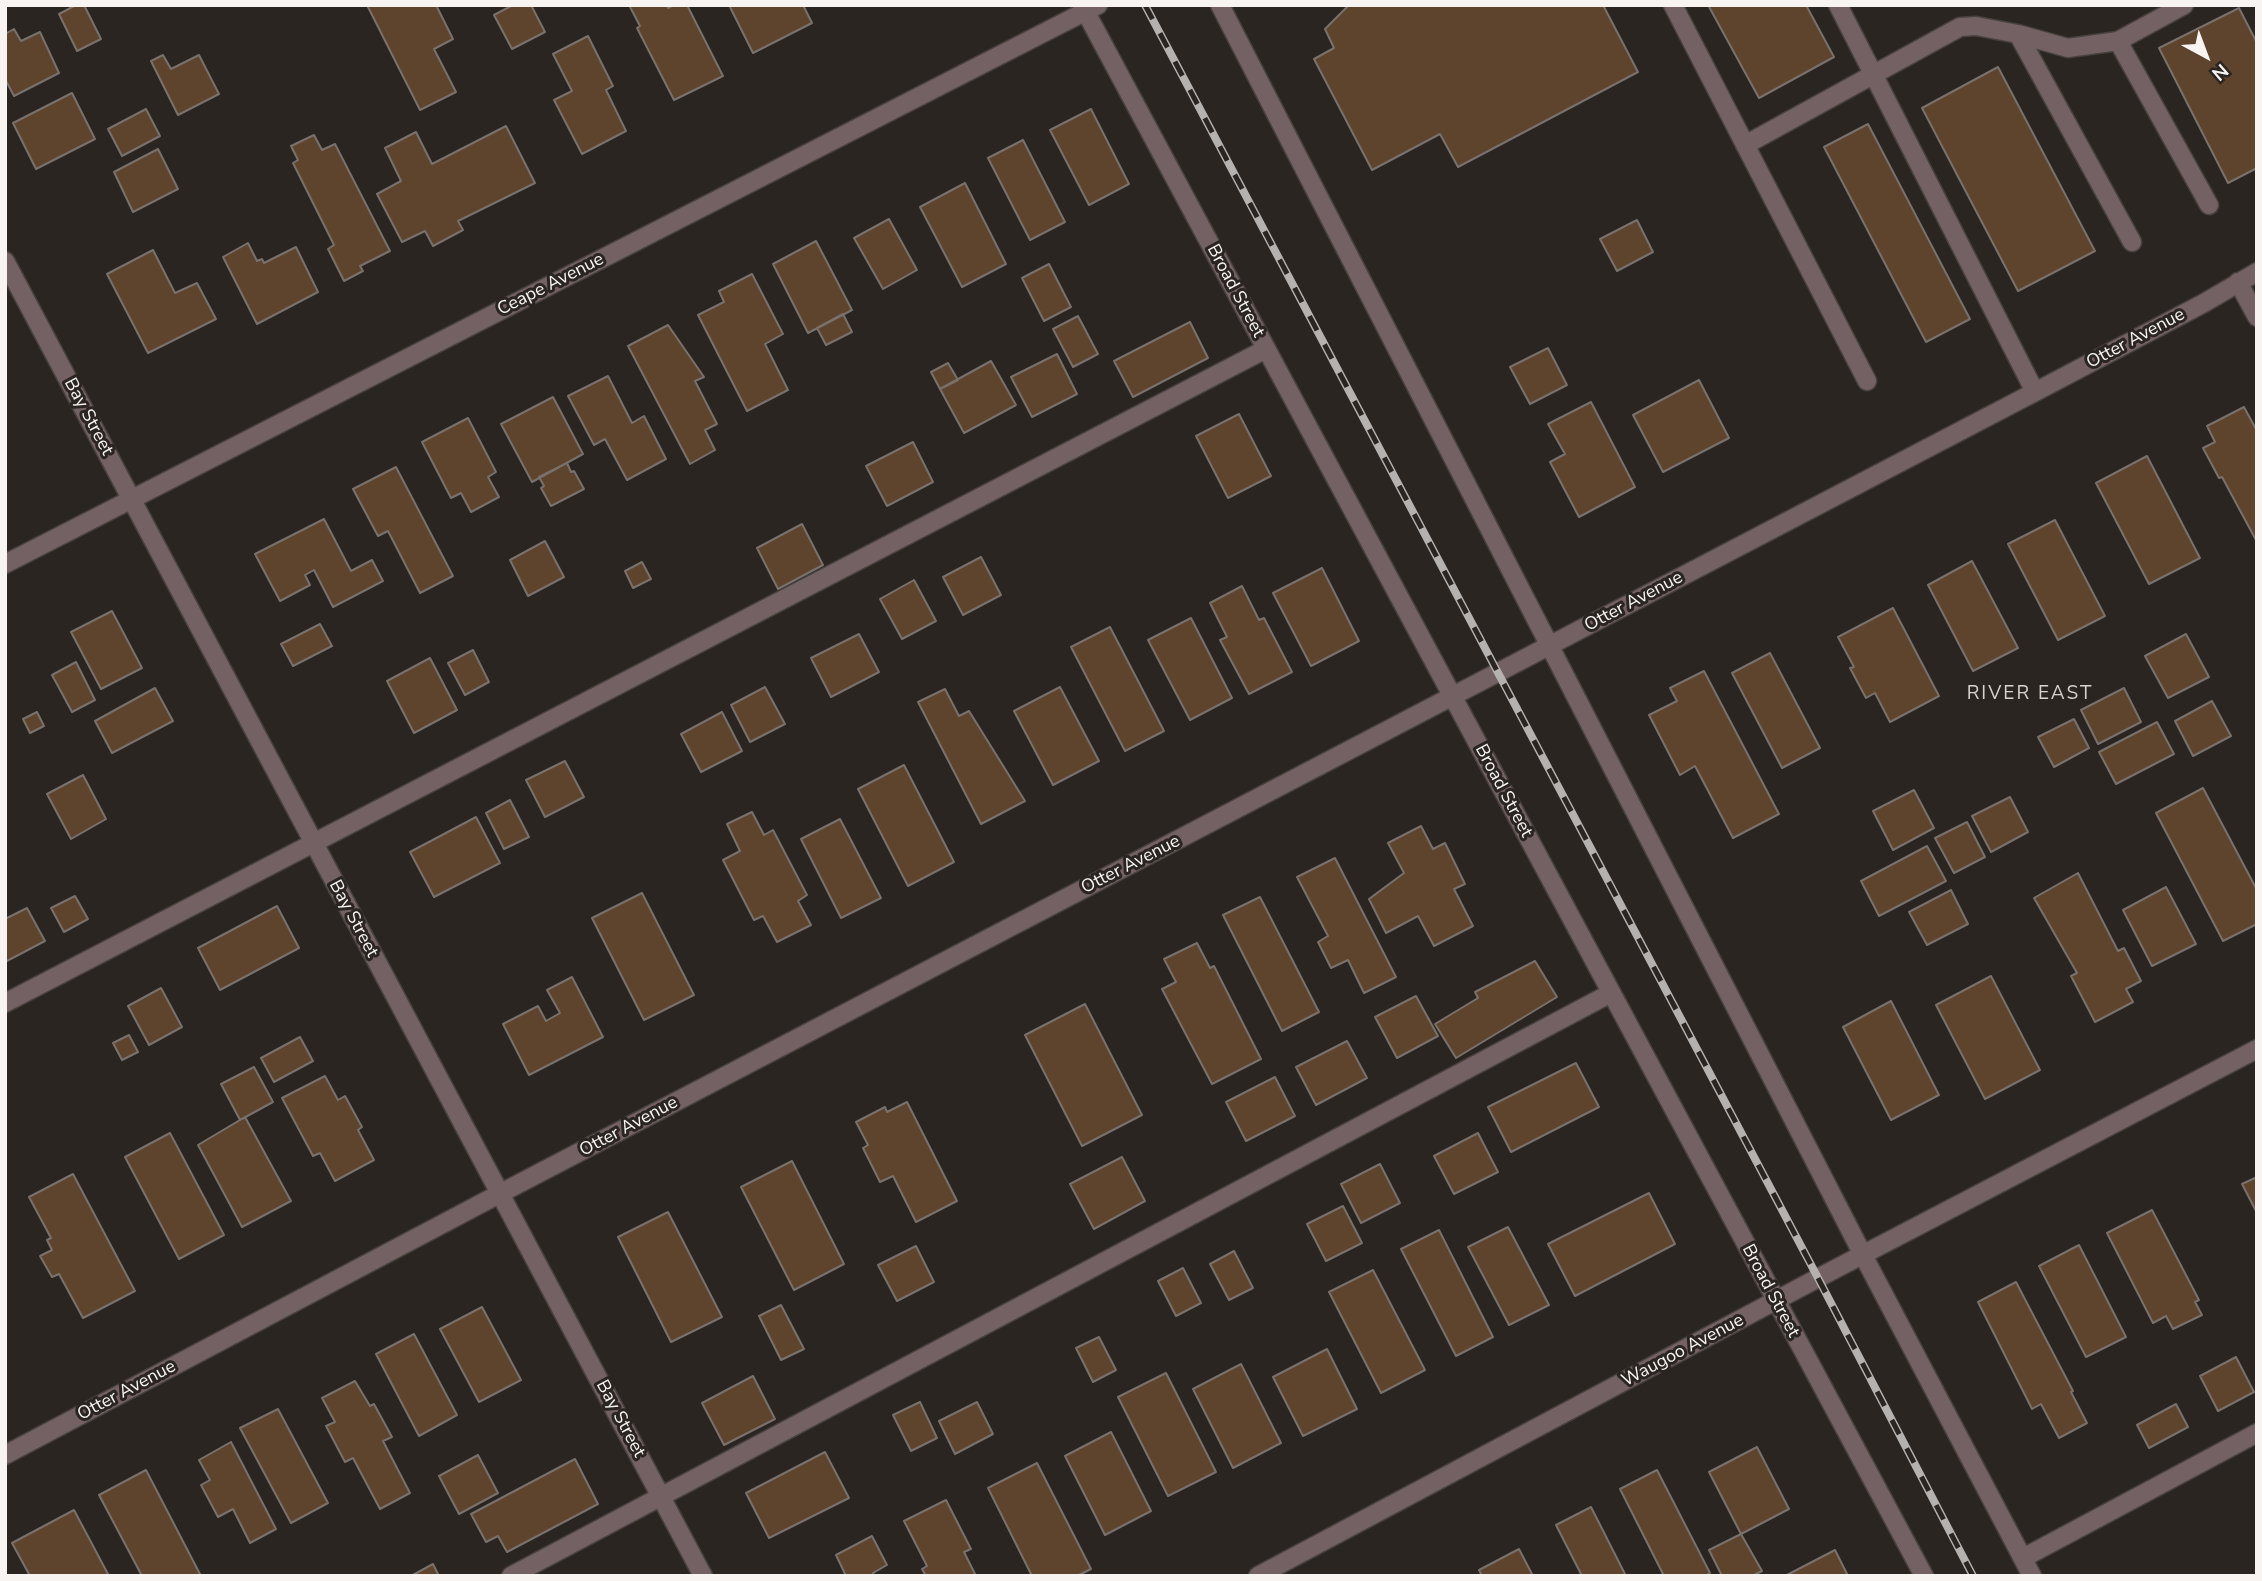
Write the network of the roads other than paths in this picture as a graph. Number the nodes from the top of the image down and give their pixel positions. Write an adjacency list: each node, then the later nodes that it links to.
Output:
1 (1220, 5): 21 (street)
2 (1673, 5): 9 (street)
3 (1838, 5): 8 (street)
4 (2184, 5): 7 (street)
5 (1088, 7): 16 (street, Broad Street); 19 (street, Ceape Avenue)
6 (2018, 33): 7 (street); 8 (street); 11 (street)
7 (2118, 40): 10 (street)
8 (1873, 74): 9 (street); 18 (street)
9 (1745, 145): 17 (street)
10 (2208, 205)
11 (2132, 242)
12 (5, 261): 19 (street, Bay Street)
13 (2257, 272): 14 (street, Otter Avenue)
14 (2238, 282): 15 (street); 18 (street, Otter Avenue)
15 (2257, 317)
16 (1266, 349): 22 (street, Broad Street); 23 (street)
17 (1867, 381)
18 (2035, 392): 21 (street, Otter Avenue)
19 (132, 500): 20 (street, Ceape Avenue); 23 (street, Bay Street)
20 (5, 564)
21 (1549, 646): 22 (street, Otter Avenue); 28 (street)
22 (1453, 697): 24 (street, Broad Street); 27 (street, Otter Avenue)
23 (313, 844): 25 (street); 27 (street, Bay Street)
24 (1611, 993): 29 (street, Broad Street); 32 (street)
25 (5, 1003)
26 (2257, 1049): 28 (street, Waugoo Avenue)
27 (501, 1194): 31 (street, Otter Avenue); 32 (street, Bay Street)
28 (1864, 1255): 29 (street, Waugoo Avenue); 33 (street)
29 (1775, 1301): 36 (street, Waugoo Avenue); 37 (street, Broad Street)
30 (2257, 1433): 33 (street)
31 (5, 1455)
32 (662, 1497): 34 (street); 35 (street, Bay Street)
33 (2023, 1558): 38 (street)
34 (511, 1576)
35 (703, 1576)
36 (1258, 1576)
37 (1924, 1576)
38 (2032, 1576)

